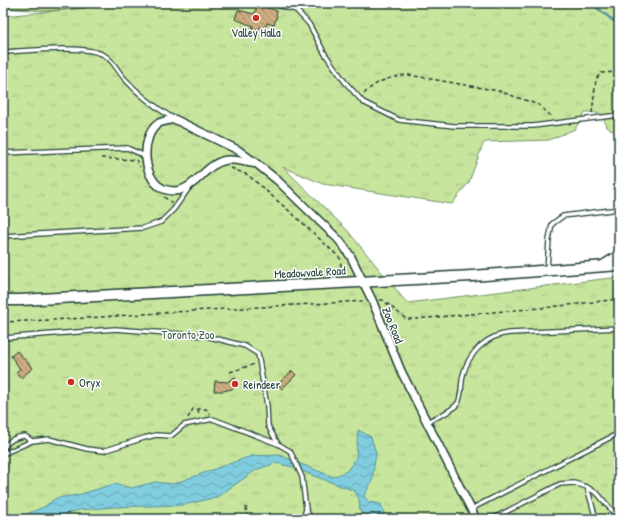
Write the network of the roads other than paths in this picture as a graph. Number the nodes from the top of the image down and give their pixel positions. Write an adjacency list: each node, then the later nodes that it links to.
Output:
1 (277, 5): 3 (lane)
2 (3, 52): 4 (lane)
3 (619, 115)
4 (174, 119): 6 (street); 7 (street, Zoo Road)
5 (3, 153): 6 (lane)
6 (146, 160): 8 (street)
7 (257, 164): 8 (street); 15 (street, Zoo Road)
8 (190, 187): 10 (lane)
9 (619, 209): 14 (lane)
10 (3, 236)
11 (619, 256): 13 (main road)
12 (619, 265): 13 (main road, Meadowvale Road)
13 (601, 267): 14 (main road, Meadowvale Road)
14 (547, 270): 15 (main road, Meadowvale Road)
15 (363, 282): 16 (main road, Meadowvale Road); 19 (street, Zoo Road)
16 (3, 300)
17 (619, 328): 19 (lane)
18 (3, 338): 22 (lane)
19 (427, 422): 27 (street, Zoo Road)
20 (619, 433): 27 (lane)
21 (32, 441): 22 (lane); 23 (lane); 24 (lane)
22 (278, 444): 26 (lane)
23 (3, 449)
24 (3, 454)
25 (587, 487): 31 (lane); 32 (lane); 33 (lane)
26 (306, 509): 28 (lane); 29 (lane)
27 (471, 509): 30 (street, Zoo Road)
28 (304, 519)
29 (311, 519)
30 (476, 519)
31 (492, 519)
32 (596, 519)
33 (619, 519)

